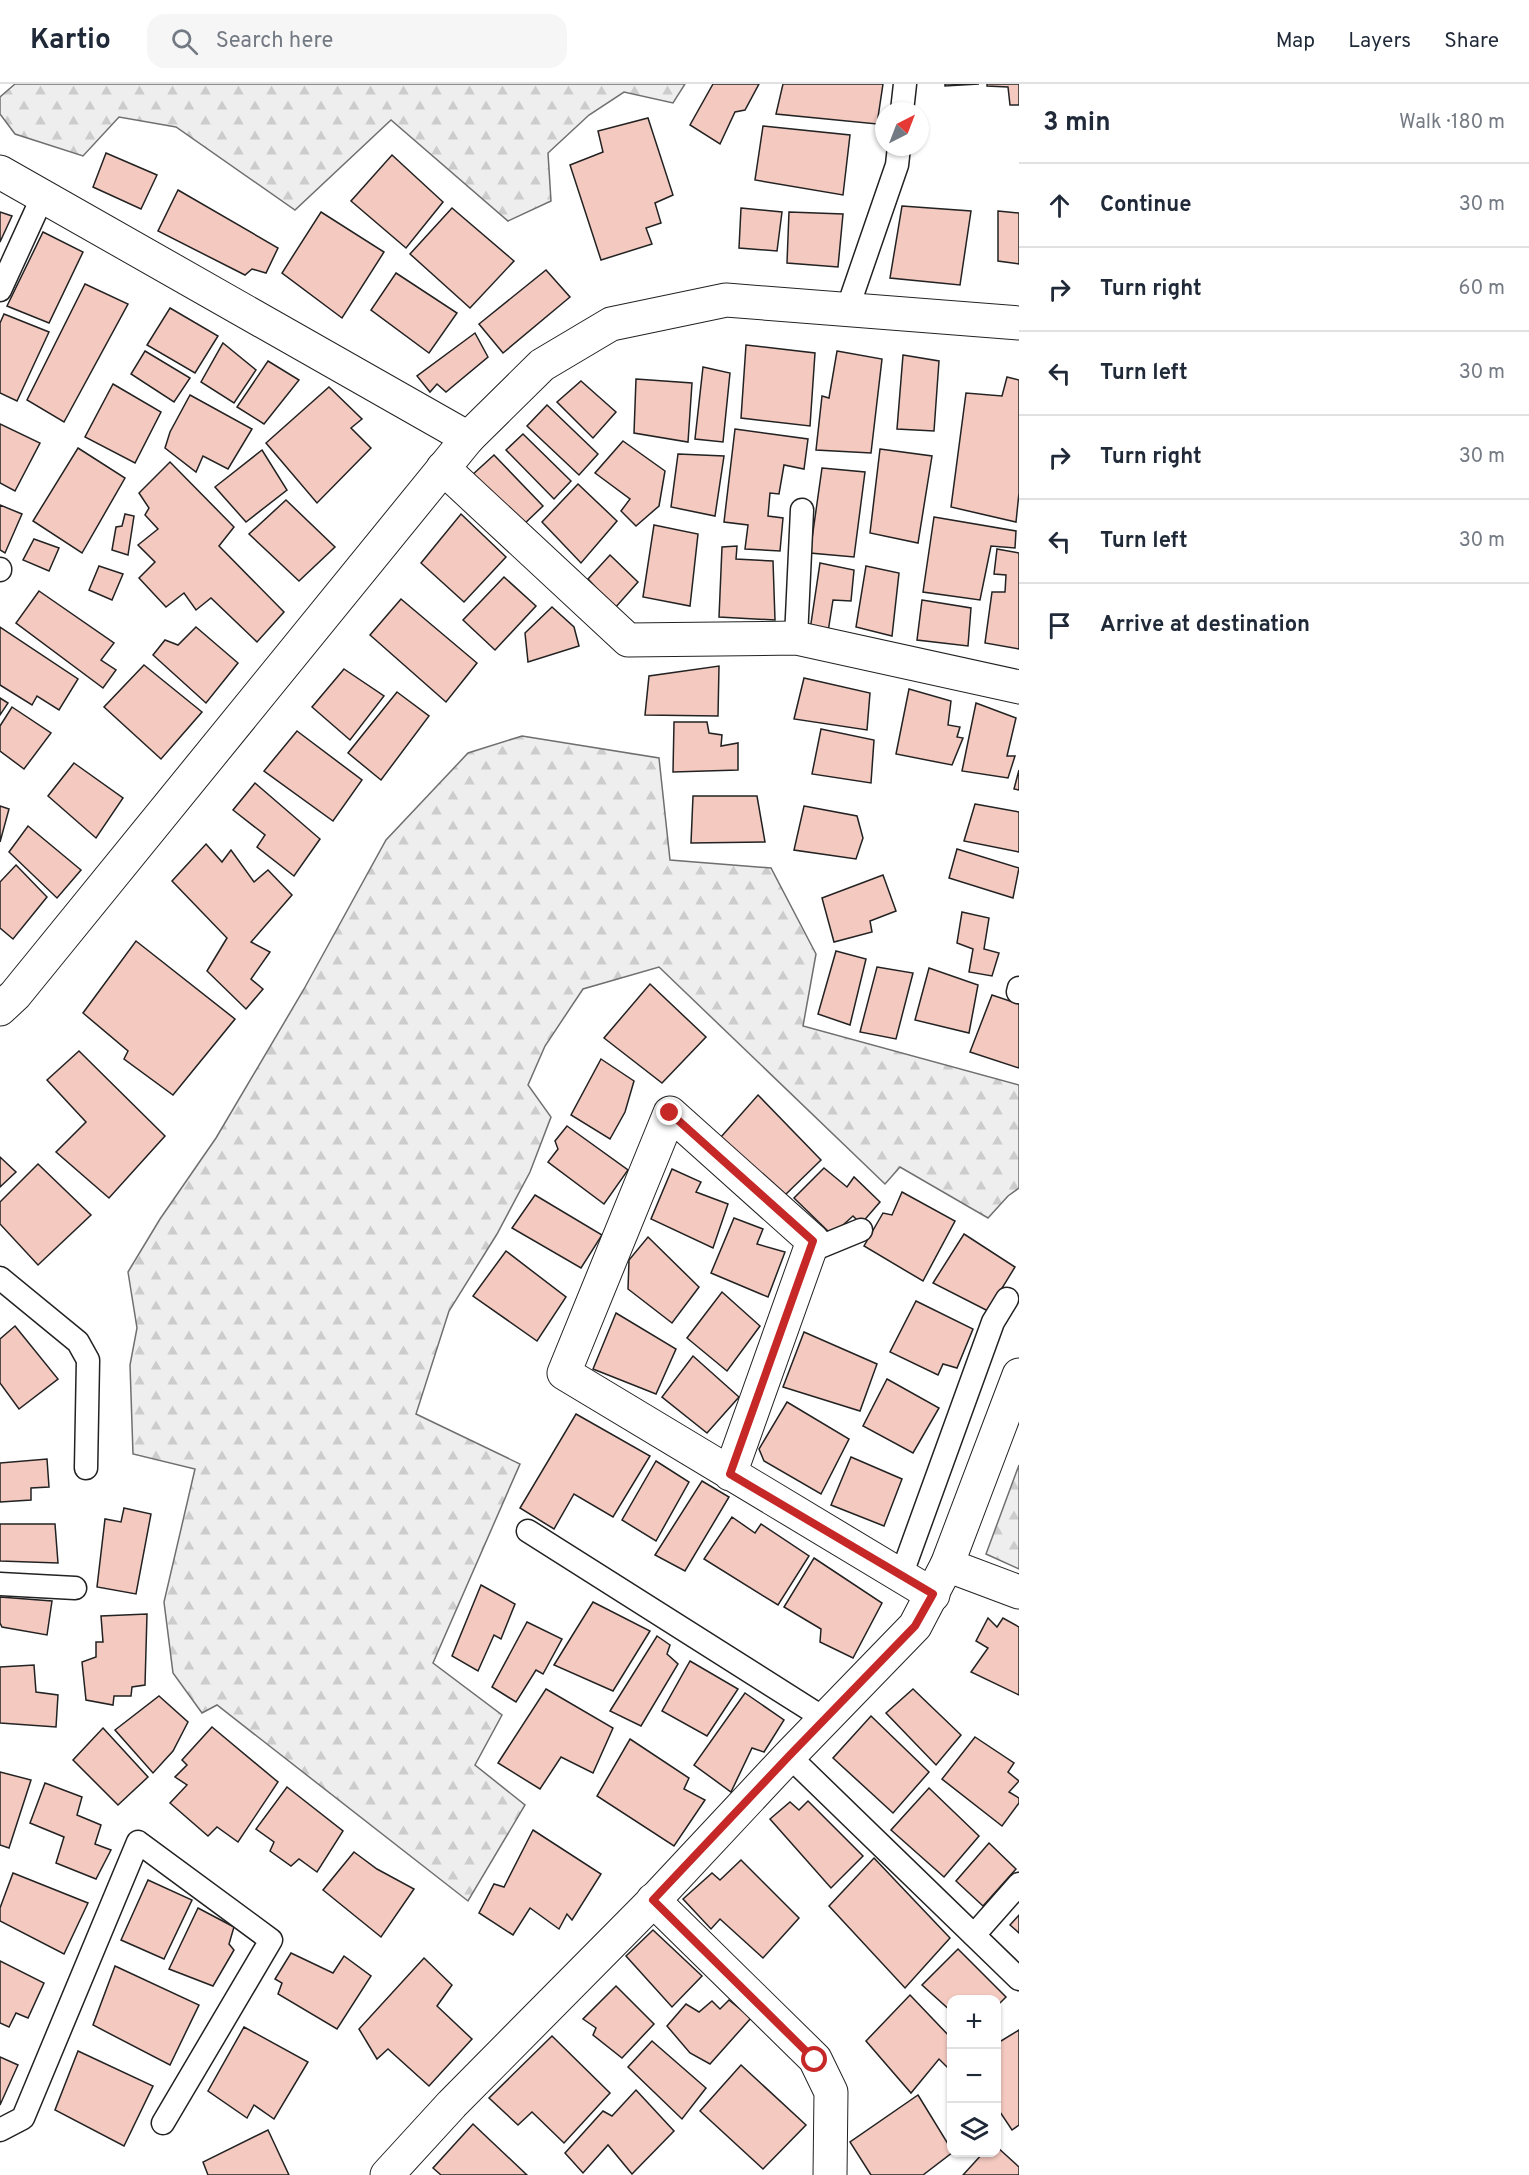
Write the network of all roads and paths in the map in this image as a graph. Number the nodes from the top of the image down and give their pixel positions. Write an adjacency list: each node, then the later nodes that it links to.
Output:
1 (905, 84): 2 (lane)
2 (903, 102)
3 (898, 156): 7 (lane)
4 (0, 172): 5 (street)
5 (42, 198): 6 (lane); 9 (street)
6 (0, 290)
7 (848, 310): 8 (street); 9 (street)
8 (1019, 323)
9 (468, 438): 10 (street)
10 (443, 468): 12 (street); 14 (street)
11 (802, 510): 12 (lane)
12 (796, 638): 13 (street)
13 (1019, 687)
14 (0, 1009)
15 (861, 1230): 16 (lane)
16 (810, 1251): 21 (street); 21 (street)
17 (0, 1278): 20 (lane)
18 (1007, 1299): 24 (lane)
19 (1019, 1375): 23 (street)
20 (86, 1468)
21 (730, 1474): 24 (street)
22 (528, 1531): 29 (lane)
23 (947, 1564): 27 (street); 28 (street)
24 (901, 1576): 28 (street)
25 (0, 1584): 26 (lane)
26 (75, 1588)
27 (1019, 1592)
28 (933, 1594): 29 (street)
29 (825, 1719): 30 (street)
30 (789, 1756): 32 (street); 33 (lane)
31 (1019, 1884): 33 (lane)
32 (653, 1900): 37 (street); 38 (street)
33 (974, 1935): 34 (lane)
34 (1019, 1979)
35 (164, 2123): 36 (lane)
36 (0, 2130)
37 (387, 2175)
38 (830, 2175)

